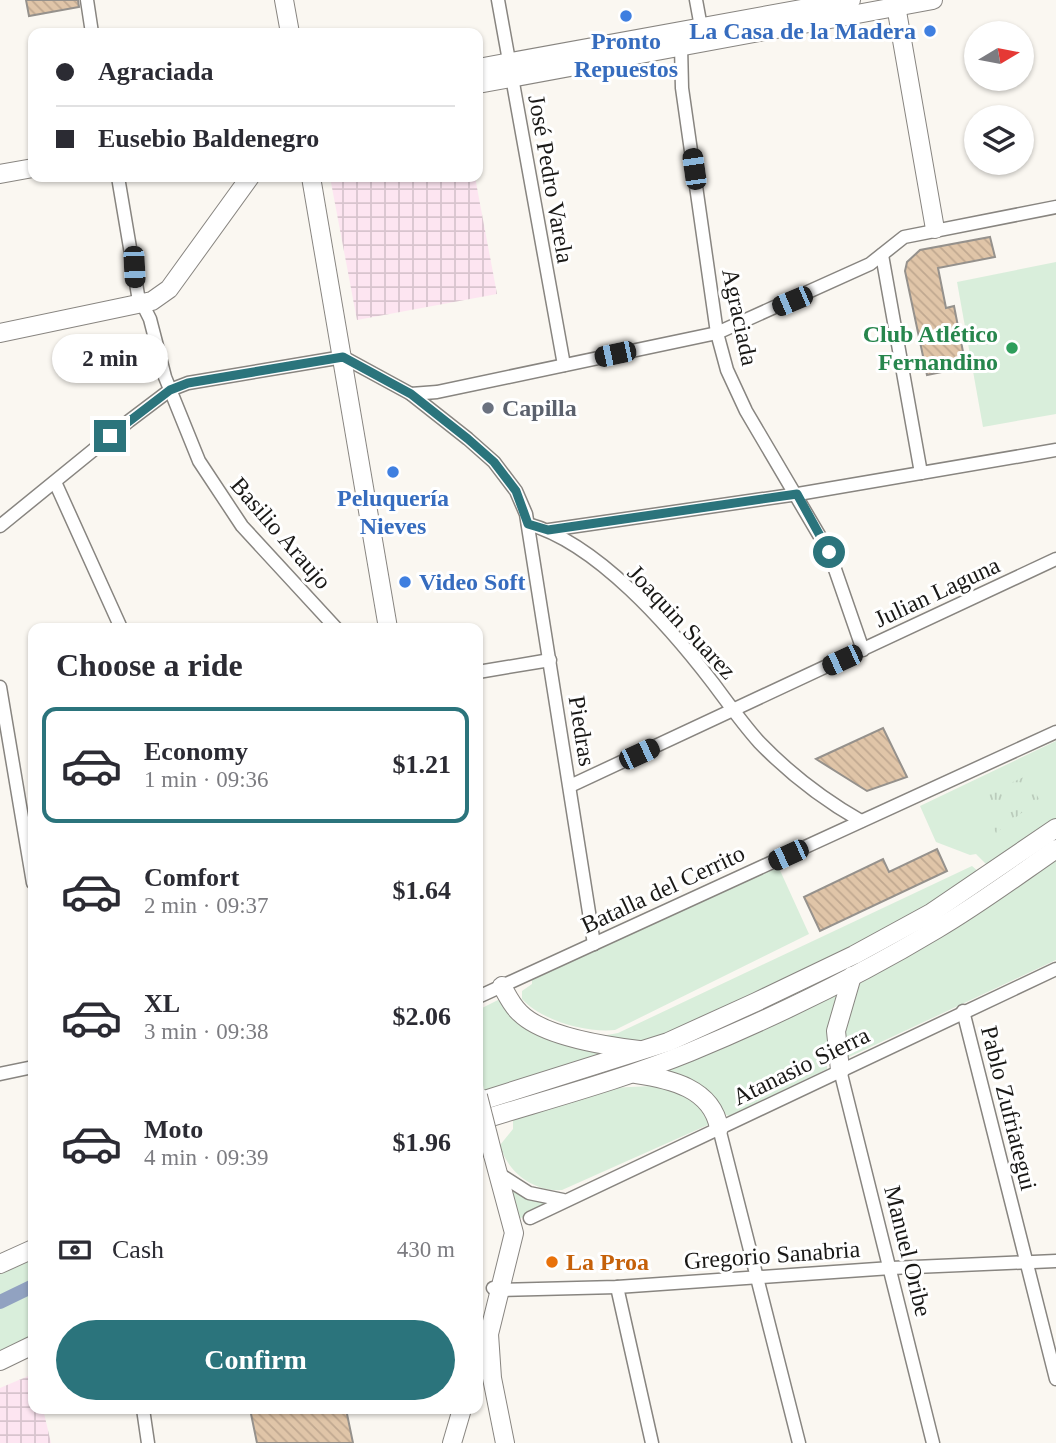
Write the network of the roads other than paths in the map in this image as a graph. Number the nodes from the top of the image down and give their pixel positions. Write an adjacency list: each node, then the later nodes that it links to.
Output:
1 (87, 0): 9 (street)
2 (284, 0): 10 (main road)
3 (498, 0): 13 (street, José Pedro Varela)
4 (696, 0): 8 (street)
5 (851, 0): 8 (main road)
6 (933, 0): 7 (main road)
7 (895, 3): 11 (main road); 21 (main road)
8 (701, 27): 13 (main road)
9 (91, 28)
10 (288, 28)
11 (681, 47): 13 (main road); 27 (street, Agraciada)
12 (483, 68): 13 (main road)
13 (510, 70): 14 (main road); 29 (street, José Pedro Varela)
14 (483, 82)
15 (28, 168): 16 (main road)
16 (0, 174)
17 (119, 182): 23 (street, Basilio Araujo)
18 (246, 182): 24 (main road)
19 (312, 182): 28 (main road)
20 (1056, 207): 21 (street)
21 (935, 229): 22 (street)
22 (882, 256): 27 (street); 33 (street)
23 (134, 267): 24 (street); 25 (street, Basilio Araujo)
24 (161, 296): 25 (main road)
25 (141, 305): 26 (main road); 30 (street, Basilio Araujo)
26 (0, 333)
27 (717, 333): 29 (street); 35 (street, Agraciada)
28 (343, 357): 30 (street); 31 (street); 42 (main road)
29 (564, 365): 31 (street)
30 (170, 390): 34 (street); 41 (street, Basilio Araujo)
31 (411, 394): 36 (street)
32 (1056, 450): 33 (street)
33 (921, 473): 35 (street)
34 (55, 482): 37 (street); 40 (street)
35 (797, 494): 38 (street); 43 (street, Agraciada)
36 (528, 524): 38 (street, Joaquin Suarez); 44 (street, Piedras)
37 (0, 526)
38 (548, 530): 47 (street, Joaquin Suarez)
39 (1056, 559): 43 (street, Julian Laguna)
40 (119, 623)
41 (332, 623)
42 (385, 623)
43 (863, 650): 47 (street, Julian Laguna)
44 (550, 660): 45 (street); 49 (street, Piedras)
45 (483, 671)
46 (0, 687): 52 (street)
47 (732, 711): 49 (street, Julian Laguna); 50 (street, Joaquin Suarez)
48 (1056, 732): 50 (street, Batalla del Cerrito)
49 (570, 786): 54 (street, Piedras)
50 (860, 821): 54 (street, Batalla del Cerrito)
51 (1056, 828): 60 (main road)
52 (28, 842)
53 (1056, 849): 56 (main road)
54 (594, 944): 57 (street, Batalla del Cerrito)
55 (1056, 969): 59 (street, Atanasio Sierra)
56 (852, 976): 62 (main road); 64 (main road)
57 (502, 986): 58 (street, Batalla del Cerrito); 60 (main road)
58 (483, 996)
59 (963, 1011): 62 (street, Atanasio Sierra); 76 (street, Pablo Zufriategui)
60 (642, 1050): 65 (main road)
61 (28, 1068): 63 (street)
62 (840, 1070): 68 (street, Atanasio Sierra); 78 (street, Manuel Oribe)
63 (0, 1074)
64 (632, 1074): 66 (main road); 68 (main road)
65 (483, 1098)
66 (483, 1119)
67 (483, 1125): 70 (main road, bridge)
68 (719, 1128): 72 (street, Atanasio Sierra); 79 (street)
69 (483, 1140): 70 (main road)
70 (489, 1156): 71 (main road); 81 (main road)
71 (499, 1174): 72 (street); 81 (main road)
72 (563, 1200): 73 (street, Atanasio Sierra)
73 (530, 1218)
74 (28, 1251): 77 (main road)
75 (1056, 1261): 76 (street, Gregorio Sanabria)
76 (1026, 1263): 78 (street, Gregorio Sanabria); 85 (street, Pablo Zufriategui)
77 (0, 1264)
78 (891, 1268): 79 (street, Gregorio Sanabria); 93 (street, Manuel Oribe)
79 (758, 1278): 80 (street, Gregorio Sanabria); 92 (street)
80 (617, 1287): 81 (street, Gregorio Sanabria); 91 (street)
81 (496, 1289): 82 (main road)
82 (483, 1338): 90 (main road)
83 (28, 1347): 84 (main road)
84 (0, 1361)
85 (1056, 1379)
86 (144, 1414): 88 (street)
87 (461, 1414): 89 (main road)
88 (148, 1443)
89 (452, 1443)
90 (505, 1443)
91 (652, 1443)
92 (799, 1443)
93 (933, 1443)

